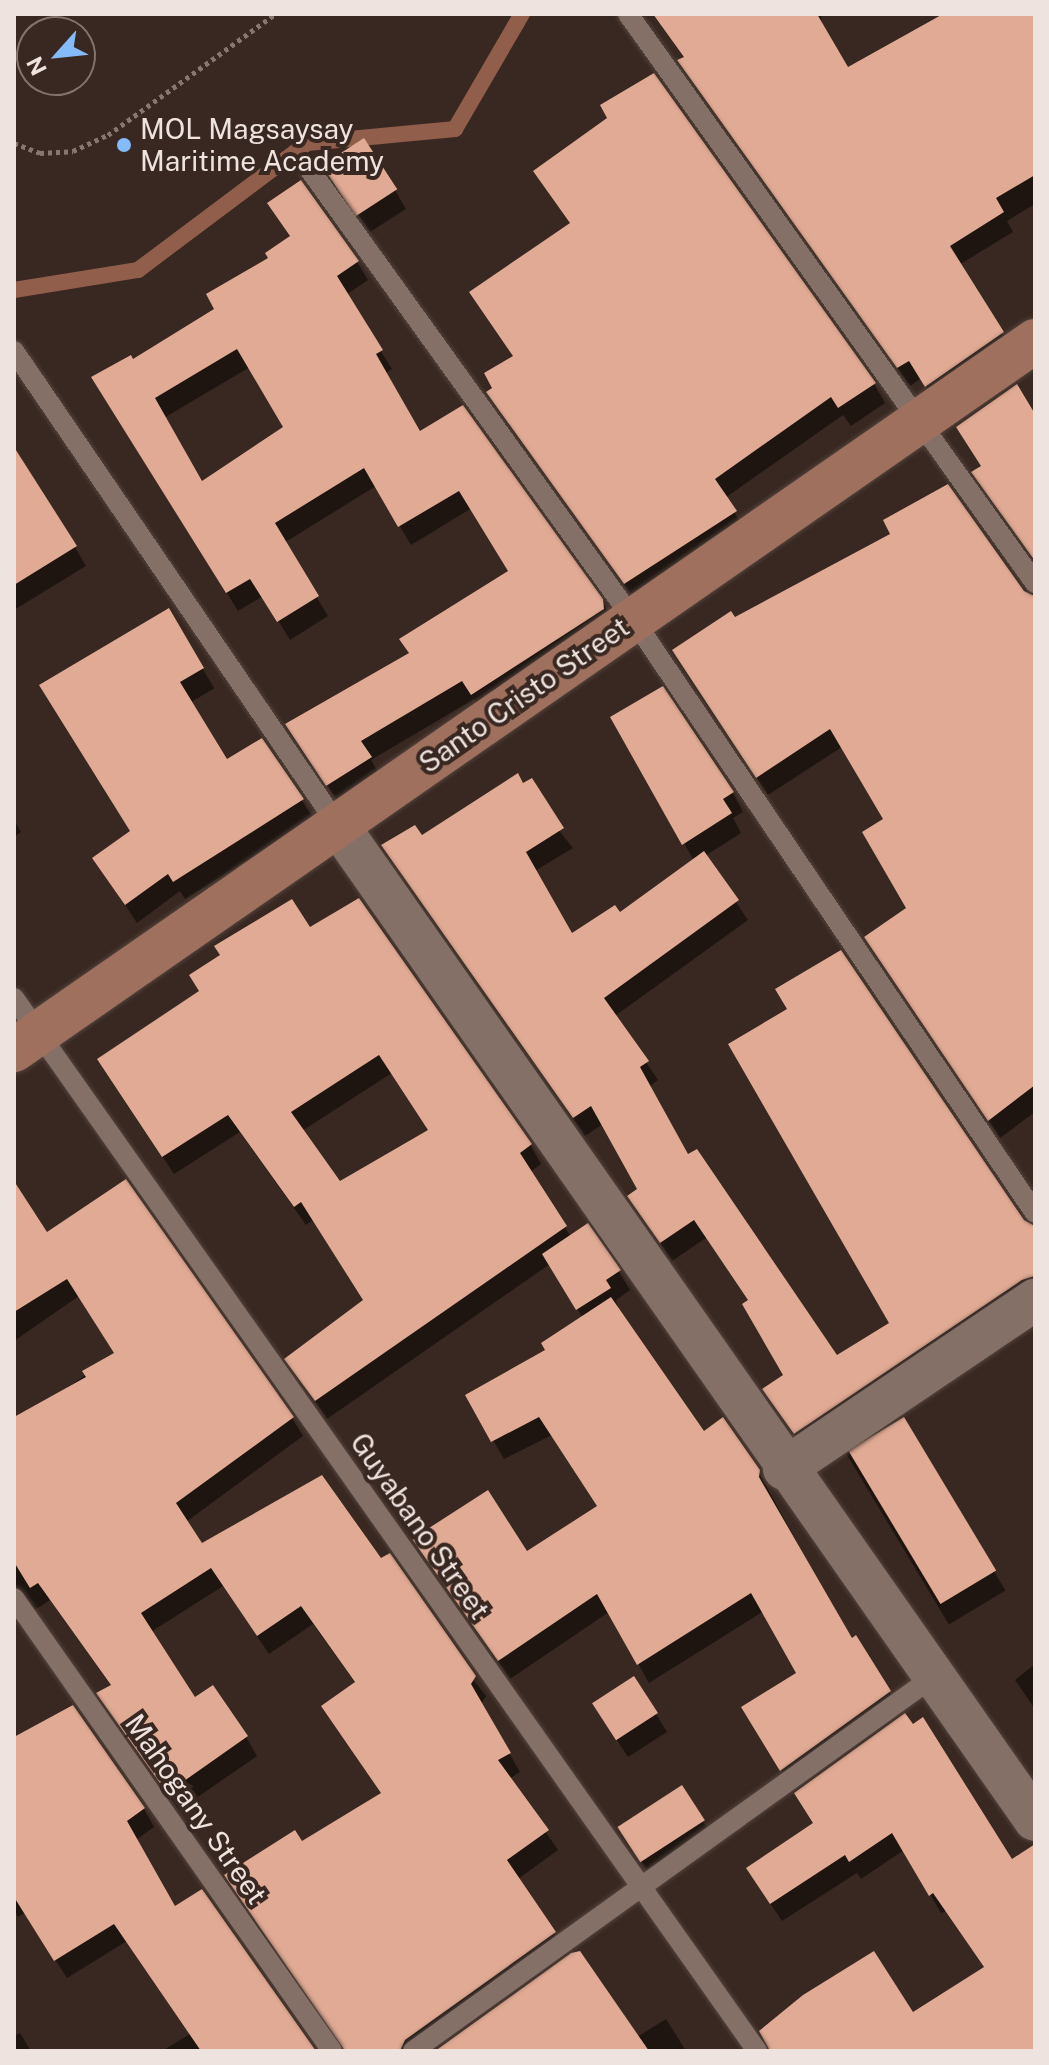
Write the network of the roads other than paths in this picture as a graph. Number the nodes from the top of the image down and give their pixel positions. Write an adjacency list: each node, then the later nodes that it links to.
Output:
1 (628, 14): 5 (lane)
2 (310, 170): 7 (lane)
3 (1035, 341): 5 (street, Santo Cristo Street)
4 (14, 351): 8 (lane)
5 (920, 421): 6 (lane); 7 (street, Santo Cristo Street)
6 (1035, 583)
7 (633, 619): 8 (street, Santo Cristo Street); 11 (lane)
8 (337, 824): 10 (street, Santo Cristo Street); 13 (street)
9 (14, 998): 10 (lane, Guyabano Street)
10 (26, 1041): 17 (lane, Guyabano Street)
11 (1035, 1213)
12 (1035, 1300): 13 (street)
13 (784, 1469): 15 (street)
14 (14, 1598): 18 (lane, Mahogany Street)
15 (933, 1677): 16 (street); 17 (lane)
16 (1035, 1820)
17 (641, 1888): 19 (lane); 20 (lane, Guyabano Street)
18 (332, 2051)
19 (413, 2051)
20 (757, 2051)

